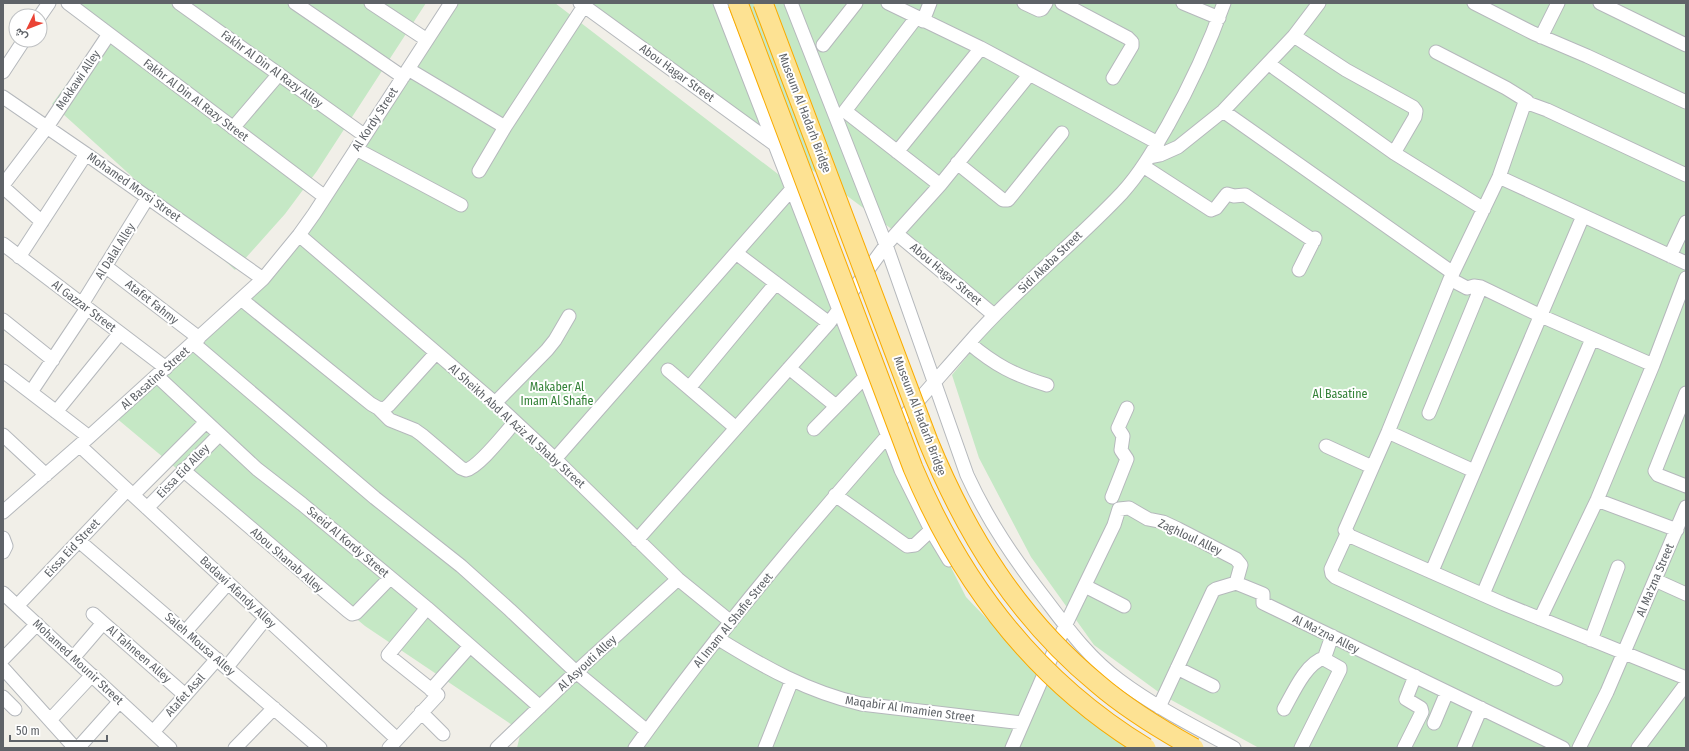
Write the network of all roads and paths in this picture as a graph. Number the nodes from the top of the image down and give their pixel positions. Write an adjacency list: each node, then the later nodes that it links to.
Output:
1 (68, 3): 26 (street, Fakhr Al Din Al Razy Street)
2 (372, 3): 29 (street)
3 (451, 3): 29 (street, Al Kordy Street)
4 (720, 3): 51 (street)
5 (738, 3): 218 (highway, Museum Al Hadarh Bridge, bridge)
6 (763, 3): 219 (highway, Museum Al Hadarh Bridge, bridge)
7 (791, 3): 74 (street)
8 (856, 3): 30 (street)
9 (888, 3): 25 (street)
10 (930, 3): 25 (street)
11 (1024, 3): 12 (street)
12 (1046, 3)
13 (1062, 3): 40 (street)
14 (1183, 3): 24 (street)
15 (1224, 3): 24 (street, Sidi Akaba Street)
16 (1319, 3): 27 (street)
17 (1474, 3): 23 (street)
18 (1558, 3): 28 (street)
19 (1600, 3): 31 (street)
20 (298, 4): 37 (street)
21 (187, 5): 38 (street, Fakhr Al Din Al Razy Alley)
22 (582, 5): 47 (street); 51 (street, Abou Hagar Street)
23 (1489, 6): 28 (street)
24 (1219, 18): 50 (street, Sidi Akaba Street)
25 (920, 19): 33 (street); 53 (street)
26 (109, 34): 45 (street, Mekkawi Alley); 46 (street, Fakhr Al Din Al Razy Street)
27 (1294, 36): 35 (street); 54 (street)
28 (1541, 37): 43 (street)
29 (427, 40): 37 (street, Al Kordy Street)
30 (823, 45)
31 (1686, 45)
32 (19, 48): 36 (street)
33 (981, 48): 39 (street); 53 (street)
34 (1436, 52): 42 (street)
35 (1269, 64): 44 (street); 54 (street)
36 (3, 72)
37 (406, 73): 47 (street); 49 (street, Al Kordy Street)
38 (279, 74): 46 (street); 49 (street, Fakhr Al Din Al Razy Alley)
39 (1029, 74): 50 (street); 57 (street)
40 (1113, 78)
41 (3, 97): 45 (street, Mohamed Morsi Street)
42 (1527, 101): 59 (street); 60 (street)
43 (1686, 102)
44 (1223, 111): 56 (street); 81 (street)
45 (47, 127): 55 (street, Mohamed Morsi Street); 62 (street, Mekkawi Alley)
46 (233, 128): 65 (street, Fakhr Al Din Al Razy Street)
47 (504, 128): 58 (street)
48 (1062, 133): 57 (street)
49 (364, 135): 52 (street, Al Kordy Street)
50 (1158, 143): 56 (street, Sidi Akaba Street)
51 (774, 144): 63 (street)
52 (356, 149): 65 (street, Al Kordy Street); 66 (street)
53 (897, 152): 61 (street)
54 (1394, 153): 67 (street)
55 (86, 154): 64 (street, Mohamed Morsi Street); 69 (street)
56 (1146, 161): 80 (street); 89 (street, Sidi Akaba Street)
57 (957, 163): 61 (street)
58 (479, 171)
59 (1686, 175)
60 (1499, 177): 67 (street); 68 (street)
61 (940, 185): 71 (street)
62 (3, 186): 69 (street)
63 (792, 189): 75 (street); 88 (street)
64 (148, 197): 79 (street, Al Dalal Alley); 82 (street, Mohamed Morsi Street)
65 (325, 197): 72 (street, Al Kordy Street)
66 (461, 205)
67 (1484, 209): 81 (street)
68 (1583, 216): 76 (street); 91 (street)
69 (42, 222): 77 (street)
70 (1686, 222): 76 (street)
71 (897, 234): 74 (street); 89 (street, Abou Hagar Street)
72 (299, 235): 82 (street, Al Basatine Street); 98 (street, Al Sheikh Abd Al Aziz Al Shaby Street)
73 (3, 244): 77 (street, Al Gazzar Street)
74 (886, 245): 88 (street); 106 (street)
75 (736, 253): 84 (street); 127 (street)
76 (1670, 256): 78 (street)
77 (19, 257): 87 (street, Al Gazzar Street)
78 (1686, 263)
79 (105, 266): 87 (street, Al Dalal Alley); 96 (street, Atafet Fahmy)
80 (1299, 270)
81 (1451, 276): 85 (street); 121 (street)
82 (263, 278): 86 (street, Al Basatine Street)
83 (1686, 278): 100 (street)
84 (776, 283): 93 (street); 108 (street)
85 (1481, 287): 91 (street); 116 (street)
86 (241, 299): 96 (street, Al Basatine Street); 113 (street)
87 (85, 306): 94 (street, Al Gazzar Street); 99 (street, Al Dalal Alley)
88 (839, 310): 93 (street); 105 (street)
89 (994, 315): 97 (street, Sidi Akaba Street)
90 (569, 316): 111 (street)
91 (1541, 316): 95 (street); 130 (street)
92 (3, 320): 99 (street)
93 (829, 323): 101 (street)
94 (120, 333): 104 (street, Al Gazzar Street); 115 (street)
95 (1592, 339): 100 (street); 156 (street)
96 (196, 341): 104 (street, Al Basatine Street); 180 (street, Atafet Fahmy)
97 (969, 343): 106 (street, Sidi Akaba Street); 107 (street)
98 (436, 352): 111 (street, Al Sheikh Abd Al Aziz Al Shaby Street); 113 (street)
99 (53, 360): 109 (street, Al Dalal Alley)
100 (1653, 365): 135 (street)
101 (789, 368): 112 (street); 119 (street)
102 (3, 370): 109 (street, Badawi Afandy Alley)
103 (668, 370): 108 (street)
104 (161, 372): 117 (street, Saeid Al Kordy Street); 125 (street, Al Basatine Street)
105 (865, 377): 112 (street); 122 (street)
106 (934, 383): 122 (street, Sidi Akaba Street); 167 (street)
107 (1047, 386)
108 (689, 388): 119 (street)
109 (31, 392): 115 (street, Badawi Afandy Alley)
110 (1686, 392): 132 (street)
111 (495, 403): 118 (street, Al Sheikh Abd Al Aziz Al Shaby Street)
112 (836, 406): 120 (street)
113 (378, 408): 118 (street)
114 (1127, 408): 138 (street)
115 (56, 412): 125 (street, Badawi Afandy Alley)
116 (1429, 413)
117 (206, 422): 124 (street, Saeid Al Kordy Street); 133 (street, Eissa Eid Street)
118 (515, 422): 127 (street, Al Sheikh Abd Al Aziz Al Shaby Street)
119 (736, 428): 145 (street)
120 (814, 429)
121 (1388, 432): 128 (street); 130 (street)
122 (888, 434): 134 (street, Sidi Akaba Street); 140 (street)
123 (3, 435): 131 (street)
124 (219, 435): 129 (street, Eissa Eid Alley); 149 (street, Saeid Al Kordy Street)
125 (84, 441): 131 (street, Al Basatine Street); 133 (street, Badawi Afandy Alley)
126 (1326, 446): 128 (street)
127 (556, 459): 145 (street, Al Sheikh Abd Al Aziz Al Shaby Street)
128 (1372, 467): 142 (street)
129 (183, 470): 137 (street, Eissa Eid Alley); 149 (street, Abou Shanab Alley)
130 (1474, 471): 148 (street)
131 (46, 475): 139 (street, Al Basatine Street)
132 (1686, 486)
133 (130, 492): 137 (street, Badawi Afandy Alley); 144 (street, Eissa Eid Street)
134 (835, 495): 140 (street); 164 (street, Al Imam Al Shafie Street)
135 (1597, 500): 141 (street); 163 (street)
136 (1686, 507): 141 (street, Al Ma'zna Street)
137 (147, 508): 152 (street, Badawi Afandy Alley)
138 (1119, 508): 153 (street, Zaghloul Alley); 154 (street)
139 (3, 512)
140 (932, 530): 182 (street)
141 (1677, 530): 151 (street, Al Ma'zna Street)
142 (1347, 534): 148 (street); 185 (street)
143 (3, 538): 146 (street)
144 (79, 540): 158 (street, Eissa Eid Street); 168 (street, Saleh Mousa Alley)
145 (637, 540): 150 (street, Al Sheikh Abd Al Aziz Al Shaby Street)
146 (3, 552)
147 (1618, 567): 171 (street)
148 (1432, 571): 156 (street)
149 (390, 578): 160 (street, Saeid Al Kordy Street)
150 (678, 579): 164 (street, Al Sheikh Abd Al Aziz Al Shaby Street); 180 (street, Al Asyouti Alley)
151 (1655, 580): 157 (street); 173 (street, Al Ma'zna Street)
152 (228, 583): 162 (street, Badawi Afandy Alley); 168 (street)
153 (1236, 583): 169 (street, Al Ma'zna Alley); 179 (street)
154 (1085, 586): 159 (street); 167 (street)
155 (3, 593): 158 (street, Mohamed Mounir Street)
156 (1483, 594): 163 (street)
157 (1686, 594)
158 (17, 606): 166 (street, Mohamed Mounir Street)
159 (1124, 606)
160 (427, 608): 172 (street, Saeid Al Kordy Street); 190 (street)
161 (93, 614): 165 (street, Al Tahneen Alley)
162 (266, 618): 177 (street, Atafet Asal); 208 (street, Badawi Afandy Alley)
163 (1540, 619): 171 (street)
164 (730, 622): 170 (street, Al Imam Al Shafie Street)
165 (103, 623): 174 (street); 192 (street, Al Tahneen Alley)
166 (37, 624): 174 (street, Mohamed Mounir Street); 176 (street)
167 (1065, 626): 182 (street); 196 (street)
168 (185, 632): 177 (street, Saleh Mousa Alley)
169 (1332, 636): 175 (street); 183 (street, Al Ma'zna Alley)
170 (717, 638): 186 (street, Maqabir Al Imamien Street); 206 (street, Al Imam Al Shafie Street)
171 (1591, 640): 173 (street)
172 (470, 646): 190 (street); 195 (street, Saeid Al Kordy Street)
173 (1624, 654): 184 (street); 225 (street, Al Ma'zna Street)
174 (73, 658): 181 (street, Mohamed Mounir Street)
175 (1324, 658): 200 (street); 221 (street)
176 (3, 659)
177 (222, 663): 192 (street, Atafet Asal); 197 (street, Saleh Mousa Alley)
178 (3, 668): 187 (street)
179 (1177, 668): 189 (street); 196 (street)
180 (576, 672): 195 (street, Al Asyouti Alley); 206 (street, Atafet Fahmy)
181 (92, 675): 194 (street, Mohamed Mounir Street); 202 (street)
182 (1043, 675): 204 (street); 217 (street)
183 (1415, 676): 191 (street, Al Ma'zna Alley); 222 (street)
184 (1686, 678)
185 (1556, 679)
186 (792, 680): 204 (street, Maqabir Al Imamien Street); 215 (street)
187 (8, 683): 202 (street)
188 (1686, 684): 226 (street)
189 (1213, 686)
190 (431, 690): 201 (street)
191 (1447, 692): 198 (street, Al Ma'zna Alley); 203 (street)
192 (185, 695): 205 (street, Atafet Asal)
193 (3, 697): 199 (street)
194 (120, 701): 205 (street, Mohamed Mounir Street); 209 (street)
195 (540, 707): 213 (street, Al Asyouti Alley)
196 (1159, 707): 220 (street)
197 (274, 708): 211 (street); 212 (street, Saleh Mousa Alley)
198 (1481, 708): 223 (street); 224 (street, Al Ma'zna Alley)
199 (15, 709)
200 (1284, 709)
201 (421, 712): 207 (street); 208 (street)
202 (50, 720): 209 (street)
203 (1434, 722)
204 (1022, 723): 216 (street)
205 (153, 732): 210 (street, Mohamed Mounir Street)
206 (647, 732): 214 (street, Al Imam Al Shafie Street)
207 (443, 734)
208 (393, 744)
209 (76, 748)
210 (170, 748)
211 (235, 748)
212 (320, 748)
213 (496, 748)
214 (635, 748)
215 (765, 748)
216 (1012, 748)
217 (1131, 748)
218 (1146, 748)
219 (1194, 748)
220 (1234, 748)
221 (1301, 748)
222 (1404, 748)
223 (1464, 748)
224 (1563, 748)
225 (1579, 748)
226 (1638, 748)

